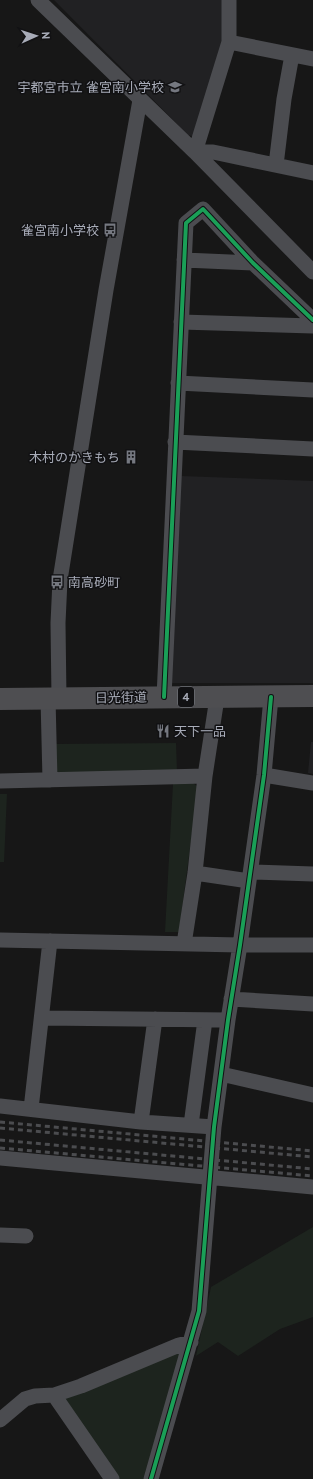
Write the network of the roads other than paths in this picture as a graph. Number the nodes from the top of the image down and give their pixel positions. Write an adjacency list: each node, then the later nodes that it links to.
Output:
1 (38, 0): 6 (street)
2 (229, 0): 3 (street)
3 (229, 42): 4 (street); 7 (street)
4 (292, 55): 5 (street); 8 (street)
5 (313, 59)
6 (140, 100): 7 (street); 23 (street)
7 (195, 152): 8 (street); 12 (street)
8 (276, 165): 9 (street)
9 (313, 174)
10 (184, 260): 11 (street); 11 (street); 14 (street)
11 (253, 263): 13 (street)
12 (313, 272)
13 (313, 320)
14 (181, 322): 15 (street); 16 (street)
15 (313, 326)
16 (178, 383): 17 (street); 18 (street)
17 (313, 390)
18 (175, 442): 19 (street); 21 (street)
19 (313, 450)
20 (313, 696): 22 (highway, 日光街道 / 4)
21 (164, 697): 23 (highway, 日光街道 / 4); 24 (highway, 日光街道 / 4)
22 (271, 697): 24 (highway, 日光街道 / 4); 26 (street)
23 (53, 698): 25 (highway, 日光街道 / 4); 28 (street)
24 (217, 698): 27 (street)
25 (0, 699)
26 (264, 775): 30 (street); 33 (street)
27 (205, 776): 28 (street); 31 (street)
28 (50, 780): 29 (street)
29 (0, 781)
30 (313, 783)
31 (195, 873): 33 (street); 36 (street)
32 (313, 874): 33 (street)
33 (250, 876): 38 (street)
34 (0, 940): 35 (street)
35 (50, 941): 36 (street); 41 (street)
36 (184, 944): 38 (street)
37 (313, 944): 38 (street)
38 (240, 945): 39 (street)
39 (231, 1000): 40 (street); 44 (street)
40 (313, 1004)
41 (42, 1018): 42 (street); 48 (street)
42 (155, 1020): 43 (street); 49 (street)
43 (205, 1020): 44 (street); 50 (street)
44 (228, 1020): 45 (street)
45 (221, 1074): 46 (street); 51 (street)
46 (313, 1095)
47 (0, 1106): 48 (street)
48 (31, 1109): 49 (street)
49 (140, 1122): 50 (street)
50 (191, 1125): 51 (street)
51 (214, 1127): 53 (street)
52 (0, 1158): 53 (street)
53 (209, 1176): 54 (street); 57 (street)
54 (313, 1187)
55 (0, 1235): 56 (street)
56 (26, 1236)
57 (191, 1342): 58 (street); 61 (street)
58 (54, 1395): 59 (street); 60 (street)
59 (0, 1420)
60 (112, 1479)
61 (151, 1479)

